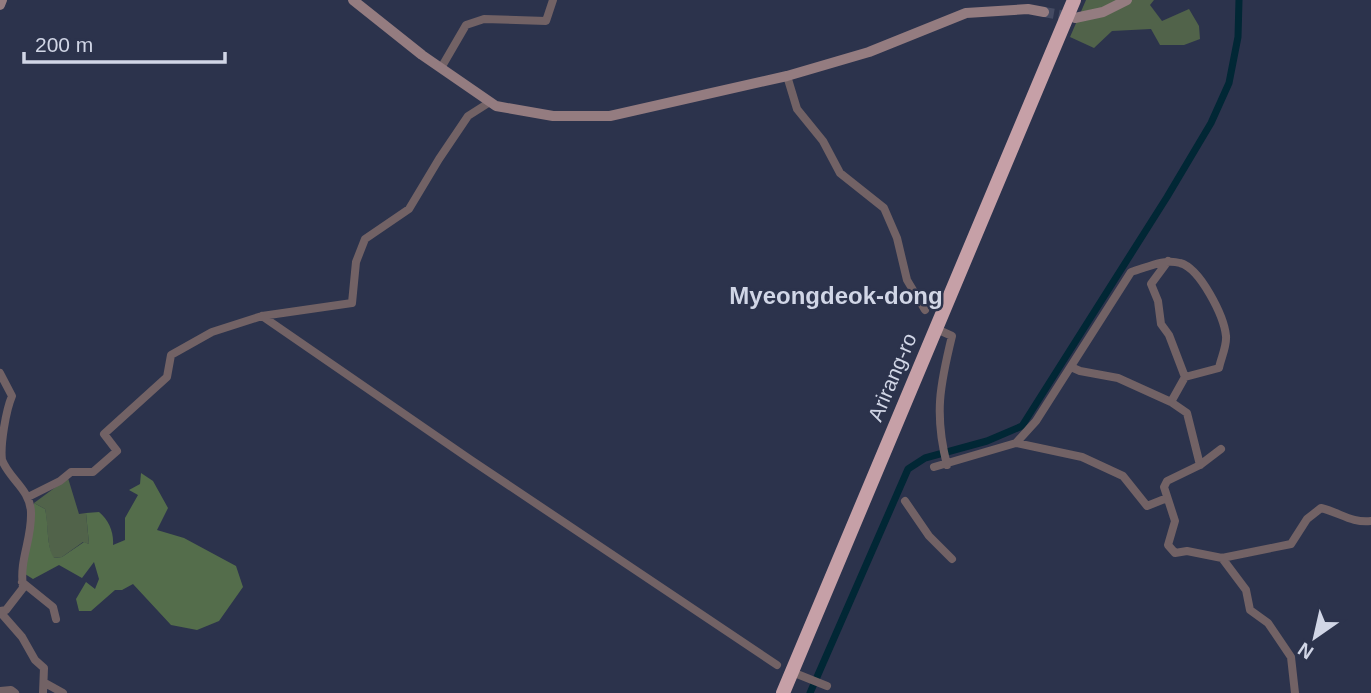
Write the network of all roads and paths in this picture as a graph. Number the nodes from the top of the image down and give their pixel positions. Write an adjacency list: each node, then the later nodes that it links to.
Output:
1 (2, 0): 7 (street)
2 (352, 0): 11 (street)
3 (553, 0): 11 (street)
4 (1063, 0): 45 (highway, Arirang-ro)
5 (1074, 0): 46 (highway, Arirang-ro)
6 (1127, 0): 10 (street)
7 (0, 5)
8 (1029, 5): 9 (street); 12 (street)
9 (1044, 12)
10 (1075, 18)
11 (441, 68): 13 (street)
12 (787, 76): 13 (street); 15 (street)
13 (490, 102): 16 (street)
14 (1168, 261): 18 (street); 20 (street); 20 (street)
15 (925, 310)
16 (262, 316): 28 (street); 37 (street)
17 (941, 331): 25 (street)
18 (1071, 367): 21 (street); 22 (street)
19 (0, 373): 24 (street)
20 (1185, 377): 21 (street)
21 (1171, 402): 26 (street)
22 (1016, 443): 25 (street); 29 (street)
23 (1221, 449): 26 (street)
24 (1, 455): 28 (street)
25 (946, 462): 27 (street)
26 (1200, 465): 29 (street)
27 (934, 467)
28 (28, 496): 34 (street)
29 (1167, 498): 32 (street)
30 (905, 501): 33 (street)
31 (1371, 521): 32 (street)
32 (1222, 558): 47 (street)
33 (952, 559)
34 (22, 582): 35 (street); 36 (street)
35 (0, 612): 39 (street)
36 (56, 619)
37 (777, 666)
38 (797, 674): 40 (street)
39 (45, 683): 43 (street); 44 (street)
40 (825, 685)
41 (0, 691): 42 (street)
42 (15, 693)
43 (43, 693)
44 (63, 693)
45 (773, 693)
46 (783, 693)
47 (1295, 693)

